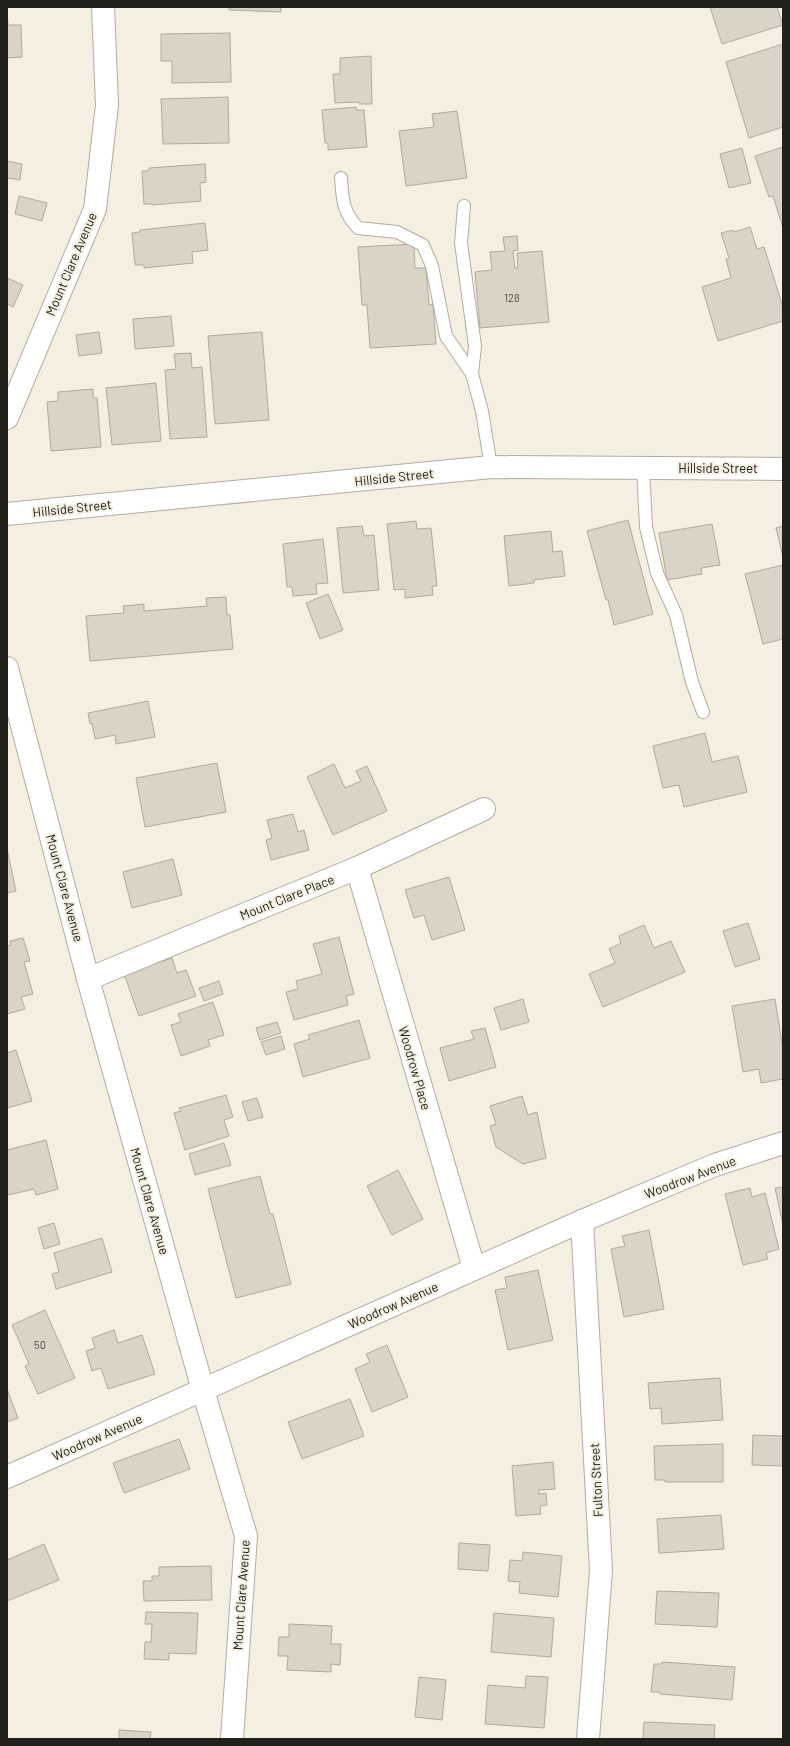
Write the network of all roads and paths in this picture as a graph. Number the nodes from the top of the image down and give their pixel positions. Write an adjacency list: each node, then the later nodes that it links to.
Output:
1 (103, 7): 5 (street, Mount Clare Avenue)
2 (341, 178): 4 (lane)
3 (464, 206): 4 (lane)
4 (472, 374): 6 (lane)
5 (7, 418)
6 (491, 467): 7 (street, Hillside Street); 9 (street, Hillside Street)
7 (643, 468): 8 (street, Hillside Street); 11 (lane)
8 (783, 469)
9 (7, 514)
10 (7, 668): 14 (street, Mount Clare Avenue)
11 (703, 712)
12 (484, 809): 13 (street, Mount Clare Place)
13 (357, 868): 14 (street, Mount Clare Place); 17 (street, Woodrow Place)
14 (88, 979): 18 (street, Mount Clare Avenue)
15 (783, 1143): 16 (street, Woodrow Avenue)
16 (582, 1220): 17 (street, Woodrow Avenue); 21 (street, Fulton Street)
17 (474, 1268): 18 (street, Woodrow Avenue)
18 (203, 1390): 19 (street, Woodrow Avenue); 20 (street, Mount Clare Avenue)
19 (7, 1477)
20 (232, 1739)
21 (588, 1739)

